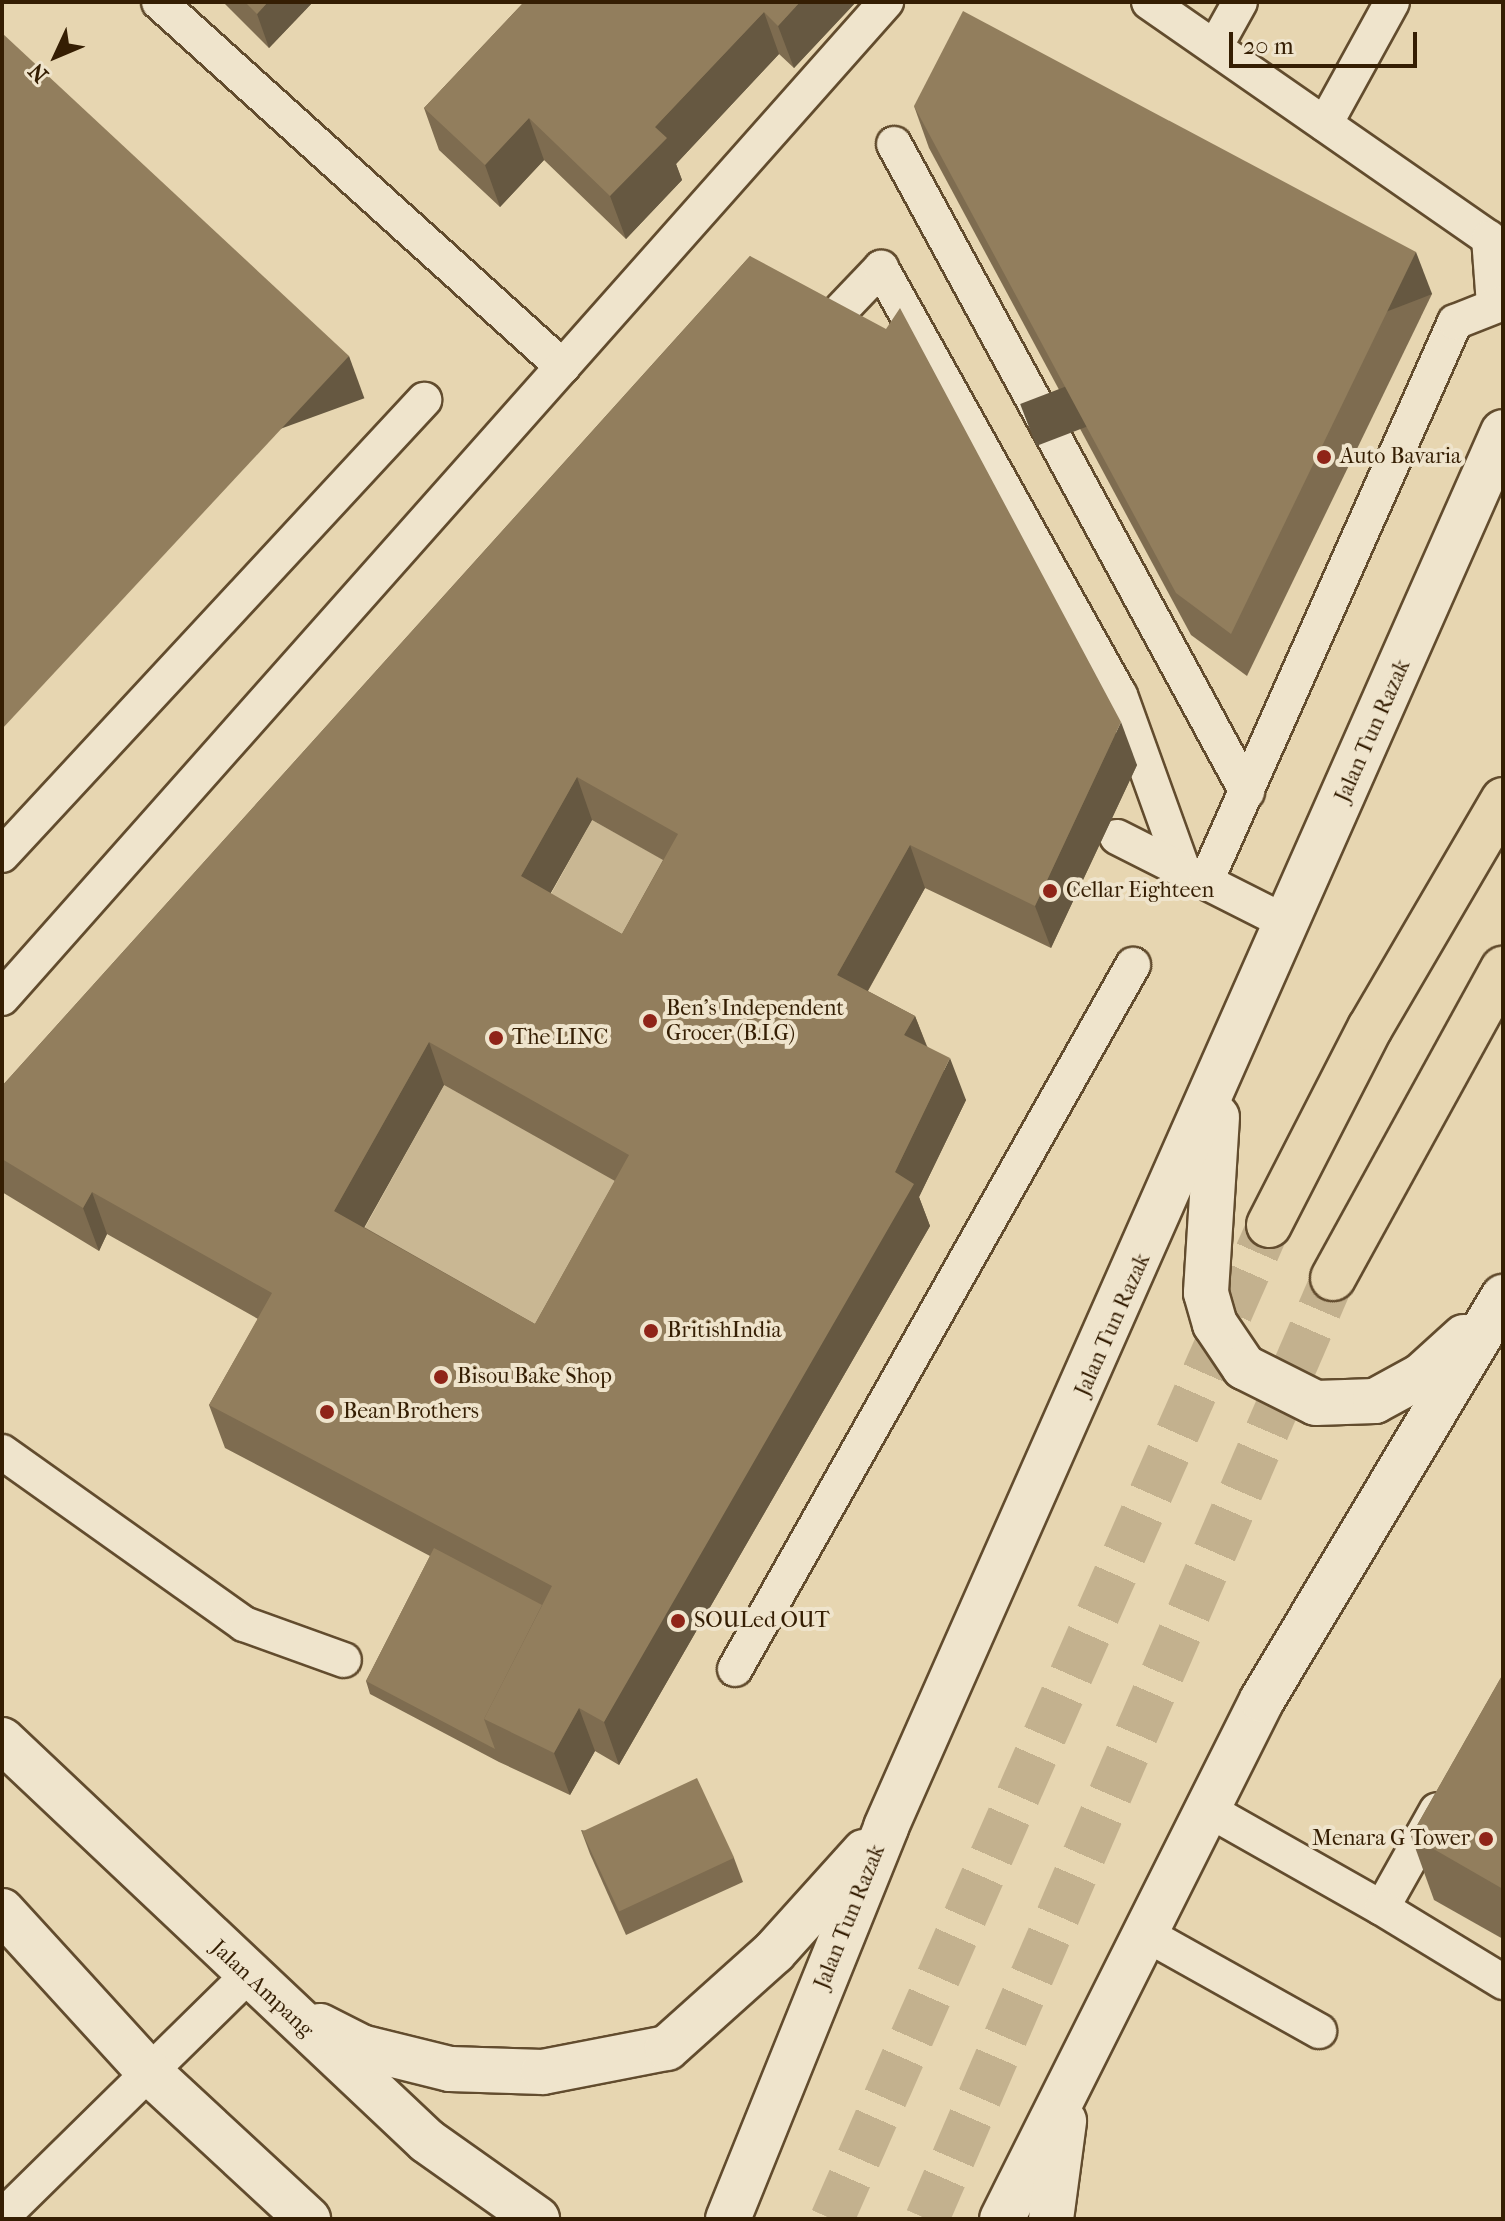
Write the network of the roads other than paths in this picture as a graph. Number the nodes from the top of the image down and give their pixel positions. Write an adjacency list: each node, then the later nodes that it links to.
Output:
1 (159, 2): 11 (lane)
2 (886, 2): 11 (lane)
3 (1149, 2): 6 (lane)
4 (1240, 2): 6 (lane)
5 (1392, 2): 7 (lane)
6 (1215, 47): 7 (lane)
7 (1325, 124): 9 (lane)
8 (894, 144): 14 (lane)
9 (1498, 304): 14 (lane)
10 (842, 309): 18 (lane)
11 (563, 367): 22 (lane)
12 (424, 400): 17 (lane)
13 (1503, 432): 19 (main road, Jalan Tun Razak)
14 (1247, 792): 18 (lane)
15 (1503, 800): 24 (main road)
16 (1117, 837): 18 (lane)
17 (2, 855)
18 (1194, 876): 19 (lane)
19 (1289, 924): 23 (main road, Jalan Tun Razak)
20 (1133, 965): 29 (lane)
21 (1503, 969): 25 (main road)
22 (2, 998)
23 (1220, 1083): 26 (main road); 33 (main road, Jalan Tun Razak)
24 (1269, 1225)
25 (1333, 1278)
26 (1502, 1300): 32 (main road)
27 (2, 1452): 28 (lane)
28 (344, 1660)
29 (735, 1669)
30 (2, 1740): 37 (main road, Jalan Ampang)
31 (1458, 1773): 34 (lane)
32 (1205, 1808): 34 (lane); 36 (main road)
33 (886, 1827): 39 (main road); 46 (main road, Jalan Tun Razak)
34 (1382, 1908): 38 (lane)
35 (2, 1911): 41 (main road)
36 (1142, 1932): 40 (lane); 42 (main road)
37 (247, 1976): 39 (main road, Jalan Ampang); 41 (lane)
38 (1503, 1982)
39 (279, 2005): 45 (main road, Jalan Ampang)
40 (1319, 2031)
41 (149, 2072): 43 (lane); 44 (main road)
42 (1068, 2091): 47 (main road); 48 (main road)
43 (2, 2217)
44 (308, 2219)
45 (537, 2219)
46 (728, 2219)
47 (1002, 2219)
48 (1051, 2219)

